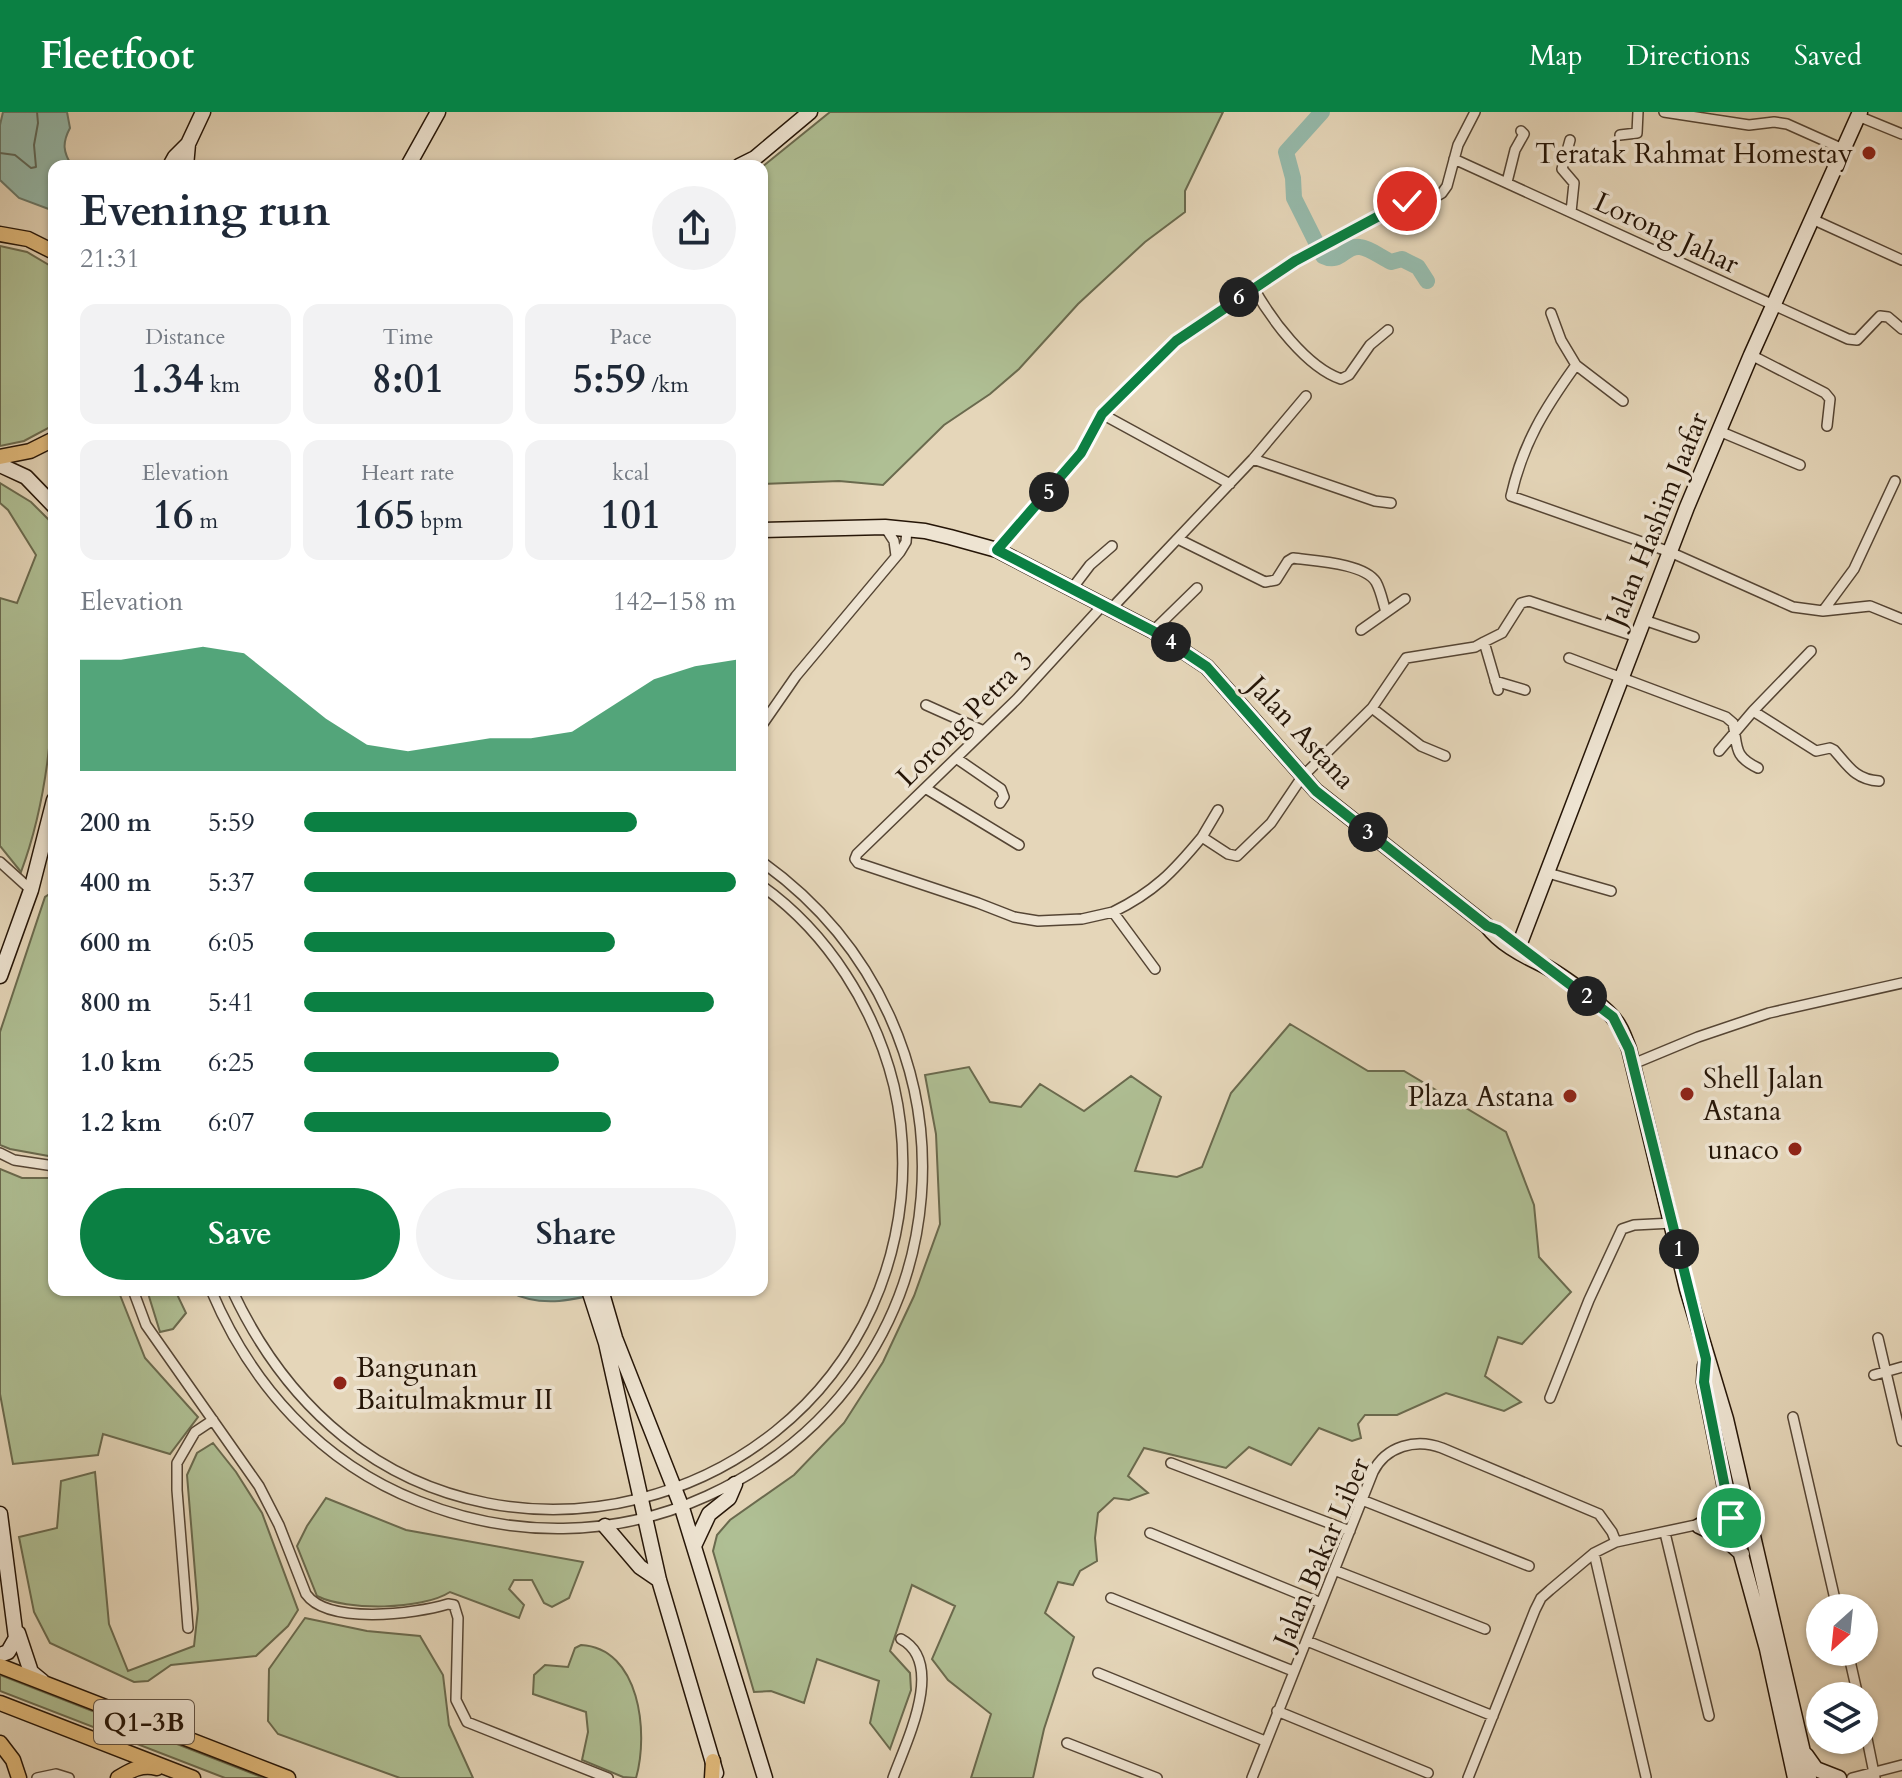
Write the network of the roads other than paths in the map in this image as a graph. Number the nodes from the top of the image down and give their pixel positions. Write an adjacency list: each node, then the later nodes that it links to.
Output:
1 (203, 112): 14 (street)
2 (438, 112): 15 (street)
3 (810, 112): 16 (street)
4 (1475, 112): 13 (street)
5 (1638, 112): 10 (street)
6 (1664, 112): 12 (street)
7 (1859, 114): 9 (street); 12 (street, Jalan Hashim Jaafar)
8 (1521, 131): 17 (street)
9 (1902, 134)
10 (1620, 135)
11 (1570, 140): 18 (street)
12 (1843, 149): 19 (street, Jalan Hashim Jaafar)
13 (1454, 159): 17 (street, Lorong Jahar); 25 (street)
14 (184, 160)
15 (411, 160)
16 (751, 160)
17 (1507, 182): 18 (street, Lorong Jahar)
18 (1571, 212): 26 (street, Lorong Jahar)
19 (1812, 219): 24 (street); 26 (street, Jalan Hashim Jaafar)
20 (0, 227): 22 (main road)
21 (0, 234): 22 (main road)
22 (19, 237): 23 (main road)
23 (48, 249)
24 (1902, 260)
25 (1253, 287): 29 (street); 34 (street)
26 (1774, 305): 28 (street, Lorong Jahar); 30 (street, Jalan Hashim Jaafar)
27 (1551, 313): 31 (street)
28 (1902, 329)
29 (1388, 330)
30 (1751, 355): 35 (street); 36 (street, Jalan Hashim Jaafar)
31 (1576, 365): 33 (street); 52 (street)
32 (1306, 396): 39 (street, Lorong Petra 3)
33 (1623, 401)
34 (1102, 414): 43 (street); 51 (street)
35 (1827, 426)
36 (1719, 431): 41 (street); 52 (street, Jalan Hashim Jaafar)
37 (48, 442): 38 (main road)
38 (0, 457)
39 (1253, 459): 43 (street, Lorong Petra 3); 45 (street)
40 (0, 465): 44 (street)
41 (1800, 465)
42 (1895, 481): 58 (street)
43 (1230, 484): 49 (street, Lorong Petra 3)
44 (48, 500)
45 (1391, 503)
46 (885, 527): 47 (street, Jalan Astana); 48 (street, Jalan Astana); 53 (street)
47 (907, 528): 51 (street, Jalan Astana); 53 (street)
48 (768, 530)
49 (1178, 539): 57 (street, Lorong Petra 3); 59 (street)
50 (1112, 546): 55 (street)
51 (997, 550): 55 (street, Jalan Astana)
52 (1670, 552): 58 (street); 61 (street, Jalan Hashim Jaafar)
53 (896, 556): 74 (street)
54 (1197, 588): 63 (street)
55 (1071, 590): 57 (street, Jalan Astana)
56 (1405, 599): 59 (street)
57 (1106, 608): 63 (street, Jalan Astana); 75 (street, Lorong Petra 3)
58 (1823, 611): 60 (street)
59 (1386, 612): 62 (street)
60 (1902, 619)
61 (1644, 620): 64 (street, Jalan Hashim Jaafar); 65 (street)
62 (1361, 630)
63 (1153, 631): 81 (street, Jalan Astana)
64 (1637, 637): 66 (street); 69 (street, Jalan Hashim Jaafar)
65 (1694, 637)
66 (1484, 642): 70 (street); 72 (street)
67 (1811, 651): 73 (street)
68 (1569, 658): 69 (street)
69 (1621, 677): 76 (street); 91 (street, Jalan Hashim Jaafar)
70 (1525, 690)
71 (926, 705): 75 (street)
72 (1372, 708): 78 (street); 81 (street)
73 (1753, 711): 76 (street); 82 (street)
74 (768, 716)
75 (984, 731): 79 (street, Lorong Petra 3)
76 (1735, 732): 77 (street); 80 (street)
77 (1719, 751)
78 (1445, 756)
79 (956, 758): 83 (street, Lorong Petra 3); 84 (street)
80 (1758, 768)
81 (1302, 777): 87 (street); 96 (street, Jalan Astana)
82 (1879, 781)
83 (925, 788): 88 (street); 95 (street, Lorong Petra 3)
84 (1000, 803)
85 (1218, 810): 87 (street)
86 (48, 823): 92 (street)
87 (1202, 837): 95 (street)
88 (1019, 845)
89 (0, 862): 92 (street)
90 (768, 866): 120 (street)
91 (1548, 873): 94 (street); 96 (street, Jalan Hashim Jaafar)
92 (31, 890): 98 (street)
93 (768, 891): 121 (street)
94 (1611, 891)
95 (1113, 912): 97 (street)
96 (1518, 949): 100 (street, Jalan Astana)
97 (1155, 969)
98 (1, 973)
99 (1902, 983): 100 (street)
100 (1633, 1064): 103 (street, Jalan Astana)
101 (0, 1153): 102 (street)
102 (48, 1165)
103 (1673, 1223): 111 (street, Jalan Astana); 115 (street)
104 (135, 1296): 117 (street)
105 (214, 1296): 130 (street)
106 (235, 1296): 123 (street)
107 (592, 1296): 110 (street)
108 (602, 1296): 110 (street)
109 (1878, 1338): 113 (street)
110 (610, 1340): 121 (street); 123 (street)
111 (1706, 1359): 122 (street, Jalan Astana); 127 (street, Jalan Astana)
112 (1902, 1367): 113 (street)
113 (1886, 1371): 114 (street); 118 (street)
114 (1874, 1375)
115 (1550, 1398)
116 (1793, 1417): 142 (street)
117 (213, 1420): 146 (street); 175 (street)
118 (1902, 1441)
119 (1171, 1463): 132 (street)
120 (735, 1484): 125 (street); 136 (street)
121 (674, 1490): 123 (street); 125 (street)
122 (1726, 1493): 128 (street, Jalan Astana); 131 (street)
123 (641, 1500): 129 (street)
124 (1362, 1500): 132 (street, Jalan Bakar Liber); 135 (street, Jalan Bakar Liber); 139 (street)
125 (682, 1508): 129 (street); 136 (street)
126 (0, 1514): 145 (street)
127 (1747, 1514): 128 (street); 162 (street, Jalan Astana)
128 (1731, 1518): 131 (street); 138 (street, Jalan Astana)
129 (646, 1519): 130 (street); 141 (street)
130 (605, 1526): 141 (street)
131 (1699, 1526): 134 (street); 138 (street)
132 (1350, 1531): 140 (street, Jalan Bakar Liber)
133 (1150, 1533): 144 (street)
134 (1665, 1533): 135 (street); 158 (street)
135 (1616, 1542): 137 (street)
136 (694, 1546): 177 (street)
137 (1594, 1553): 157 (street); 169 (street)
138 (1742, 1554): 182 (street, Jalan Astana)
139 (1529, 1566)
140 (1334, 1570): 144 (street, Jalan Bakar Liber); 147 (street)
141 (659, 1580): 164 (street)
142 (1834, 1594)
143 (1111, 1598): 152 (street)
144 (1321, 1603): 149 (street, Jalan Bakar Liber)
145 (14, 1617): 150 (street); 154 (street)
146 (188, 1628)
147 (1485, 1629)
148 (901, 1639): 178 (street)
149 (1307, 1641): 152 (street, Jalan Bakar Liber); 157 (street)
150 (0, 1655)
151 (0, 1666): 154 (main road, Q1-3B)
152 (1293, 1671): 156 (street, Jalan Bakar Liber)
153 (1098, 1673): 159 (street)
154 (46, 1684): 174 (main road, Q1-3B)
155 (0, 1703): 168 (main road)
156 (1277, 1711): 159 (street, Jalan Bakar Liber); 166 (street)
157 (1493, 1716): 181 (street)
158 (1709, 1716)
159 (1265, 1741): 180 (street, Jalan Bakar Liber)
160 (0, 1743): 170 (main road)
161 (1067, 1743): 179 (street)
162 (1803, 1752): 183 (street, Jalan Astana); 184 (street)
163 (1870, 1754): 167 (street)
164 (713, 1761): 176 (main road)
165 (1902, 1765): 167 (street)
166 (1428, 1773)
167 (1875, 1775): 185 (street)
168 (187, 1776): 173 (main road)
169 (1646, 1777)
170 (19, 1778)
171 (37, 1778): 172 (street)
172 (69, 1778)
173 (118, 1778)
174 (288, 1778)
175 (608, 1778)
176 (715, 1778)
177 (765, 1778)
178 (893, 1778)
179 (1157, 1778)
180 (1252, 1778)
181 (1468, 1778)
182 (1795, 1778)
183 (1809, 1778)
184 (1839, 1778)
185 (1852, 1778)

